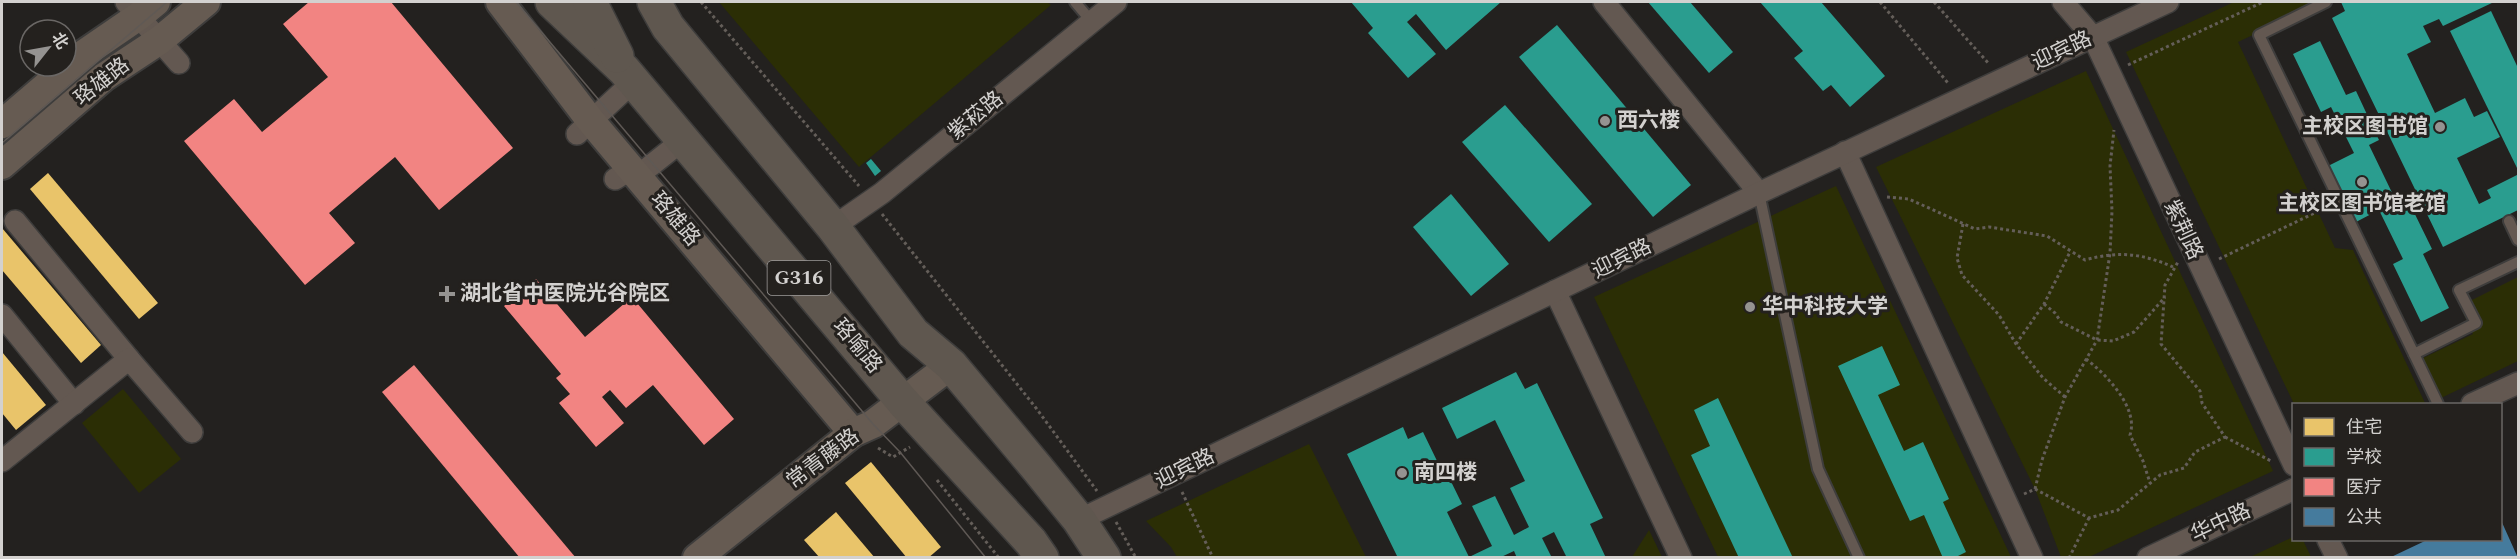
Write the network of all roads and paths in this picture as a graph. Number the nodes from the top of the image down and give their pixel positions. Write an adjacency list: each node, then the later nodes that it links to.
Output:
1 (206, 2): 20 (main road, 珞雄路)
2 (500, 2): 28 (main road, 珞雄路)
3 (552, 2): 23 (highway, 珞喻路 / G316)
4 (590, 2): 23 (highway)
5 (640, 2): 17 (highway)
6 (701, 2): 35 (path)
7 (1075, 2): 18 (lane)
8 (1116, 2): 18 (street, 紫菘路)
9 (1604, 2): 33 (street)
10 (1881, 2): 25 (path)
11 (1934, 2): 24 (path)
12 (2063, 2): 19 (street, 紫荆路)
13 (2168, 2): 19 (street, 迎宾路)
14 (2263, 2): 22 (path)
15 (2326, 2): 36 (lane)
16 (140, 6): 20 (street); 27 (main road)
17 (661, 14): 40 (highway, G316)
18 (1092, 22): 35 (street, 紫菘路)
19 (2093, 37): 22 (street, 紫荆路); 24 (street, 迎宾路)
20 (159, 40): 21 (street); 31 (main road, 珞雄路)
21 (179, 63)
22 (2110, 73): 42 (street, 紫荆路)
23 (629, 75): 28 (street); 29 (highway, 珞喻路 / G316)
24 (2003, 79): 25 (street, 迎宾路)
25 (1961, 98): 30 (street, 迎宾路)
26 (2114, 121): 44 (path)
27 (2, 124)
28 (584, 127): 32 (main road, 珞雄路)
29 (683, 140): 32 (street); 60 (highway, 珞喻路 / G316)
30 (1845, 152): 33 (street, 迎宾路); 34 (street)
31 (2, 165)
32 (627, 177): 65 (main road, 珞雄路)
33 (1759, 193): 48 (street, 迎宾路); 86 (lane)
34 (1864, 194): 39 (path); 75 (street)
35 (872, 201): 40 (street, 紫菘路); 76 (path)
36 (2339, 201): 47 (path); 54 (lane)
37 (15, 221): 55 (street)
38 (2509, 221): 41 (lane)
39 (1963, 224): 43 (path); 53 (path)
40 (832, 227): 57 (highway, G316)
41 (2518, 240)
42 (2191, 247): 46 (path); 47 (street, 紫荆路)
43 (2070, 252): 44 (path); 50 (path)
44 (2110, 253): 46 (path); 52 (path)
45 (2518, 262): 54 (lane)
46 (2173, 267): 49 (path)
47 (2201, 268): 69 (street, 紫荆路)
48 (1555, 291): 70 (street, 迎宾路); 85 (street)
49 (2165, 297): 52 (path); 66 (path)
50 (2044, 304): 52 (path); 53 (path)
51 (2, 315): 63 (street)
52 (2097, 340): 56 (path)
53 (2016, 344): 59 (path)
54 (2414, 354): 61 (lane)
55 (129, 359): 63 (street); 64 (street)
56 (2086, 359): 59 (path); 72 (path)
57 (951, 365): 60 (main road, 常青藤路); 76 (highway, G316)
58 (2518, 382): 62 (street)
59 (2065, 397): 73 (path)
60 (903, 402): 65 (main road, 常青藤路); 81 (highway, 珞喻路 / G316)
61 (2437, 403)
62 (2476, 403)
63 (74, 404): 68 (street)
64 (192, 432)
65 (853, 433): 67 (path); 79 (main road, 常青藤路)
66 (2225, 436): 69 (path); 72 (path)
67 (915, 453)
68 (2, 461)
69 (2284, 464)
70 (1174, 475): 76 (street, 迎宾路); 84 (path)
71 (935, 477): 80 (path)
72 (2150, 483): 77 (path)
73 (2035, 489): 75 (path); 77 (path)
74 (2292, 490): 89 (street, 华中路)
75 (2006, 502): 87 (street)
76 (1093, 513): 82 (highway, G316); 83 (path)
77 (2089, 518): 88 (path)
78 (2328, 541): 90 (street)
79 (697, 558)
80 (999, 558)
81 (1042, 558)
82 (1104, 558)
83 (1136, 558)
84 (1213, 558)
85 (1682, 558)
86 (1859, 558)
87 (2032, 558)
88 (2069, 558)
89 (2148, 558)
90 (2337, 558)

